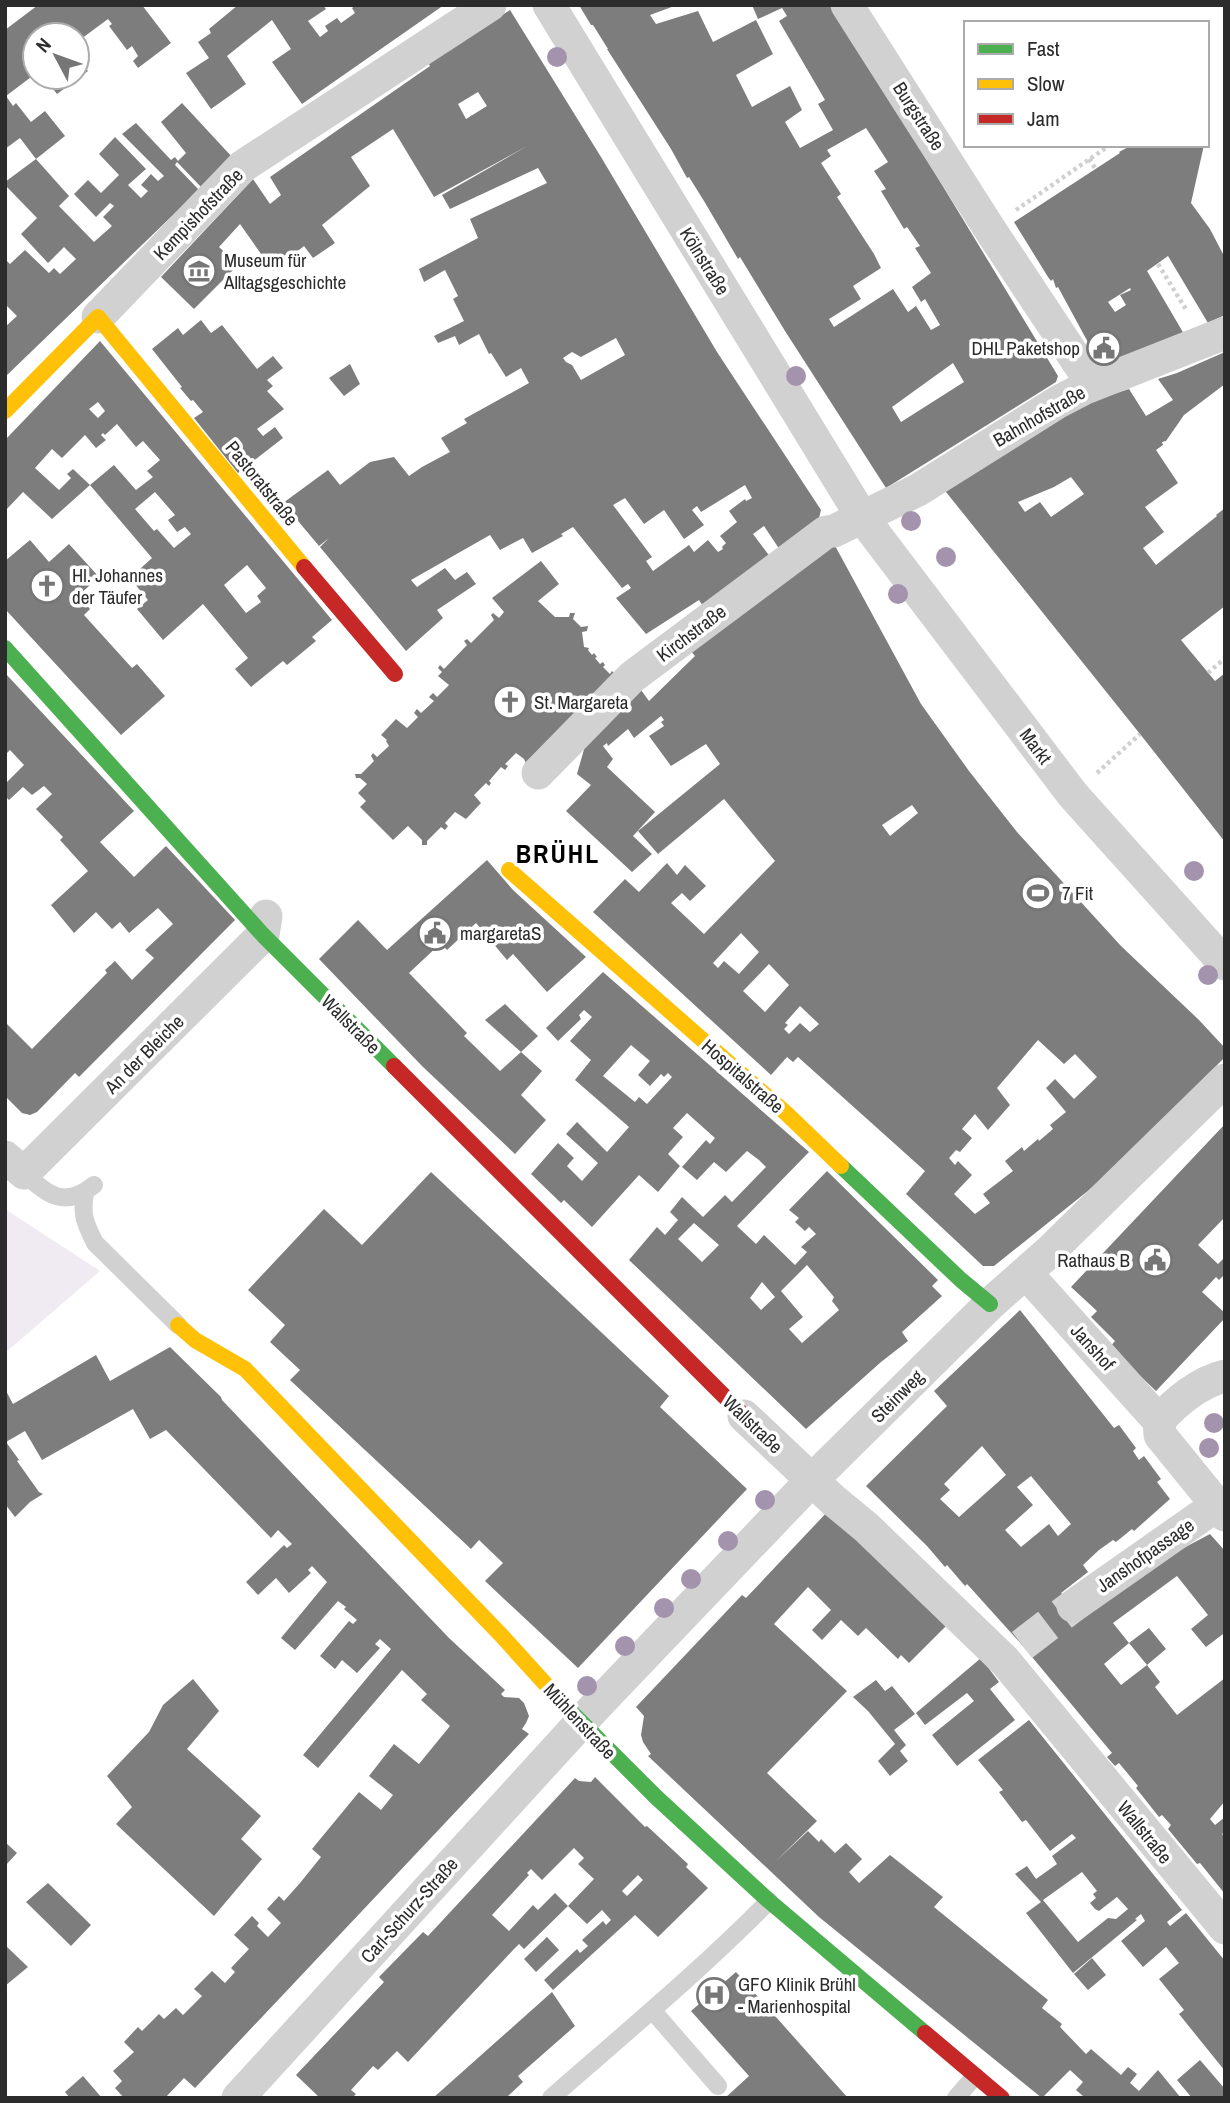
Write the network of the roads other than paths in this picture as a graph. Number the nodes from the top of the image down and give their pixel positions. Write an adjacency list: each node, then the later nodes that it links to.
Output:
1 (490, 5): 4 (street, Kempishofstraße)
2 (549, 5): 8 (street, Kölnstraße)
3 (847, 5): 6 (street, Burgstraße)
4 (98, 317): 7 (street, Kempishofstraße); 10 (street, Pastoratstraße)
5 (1215, 337): 6 (street, Bahnhofstraße)
6 (1093, 385): 8 (street, Bahnhofstraße)
7 (5, 411)
8 (862, 517): 11 (street, Kirchstraße); 14 (street, Markt)
9 (5, 648): 13 (street, Wallstraße)
10 (396, 674)
11 (538, 773)
12 (500, 861): 18 (street, Hospitalstraße)
13 (265, 926): 16 (street, An der Bleiche); 21 (street, Wallstraße)
14 (1225, 964)
15 (1225, 1080): 17 (street, Steinweg)
16 (15, 1165): 19 (lane)
17 (1026, 1273): 18 (street, Steinweg); 22 (street, Janshof)
18 (990, 1304): 23 (street, Steinweg)
19 (178, 1325): 26 (street, Mühlenstraße)
20 (1225, 1376): 22 (street)
21 (744, 1416): 23 (street, Wallstraße)
22 (1159, 1421): 24 (street, Janshof)
23 (812, 1480): 26 (street, Steinweg); 28 (street, Wallstraße)
24 (1221, 1510): 25 (street, Janshofpassage)
25 (1073, 1606)
26 (580, 1723): 27 (street, Mühlenstraße); 32 (street, Carl-Schurz-Straße)
27 (769, 1901): 29 (lane); 30 (street, Mühlenstraße)
28 (1225, 1928)
29 (652, 2010): 31 (lane); 33 (lane)
30 (975, 2077): 34 (lane); 35 (street, Mühlenstraße)
31 (718, 2086)
32 (238, 2098)
33 (551, 2098)
34 (956, 2098)
35 (1002, 2098)

